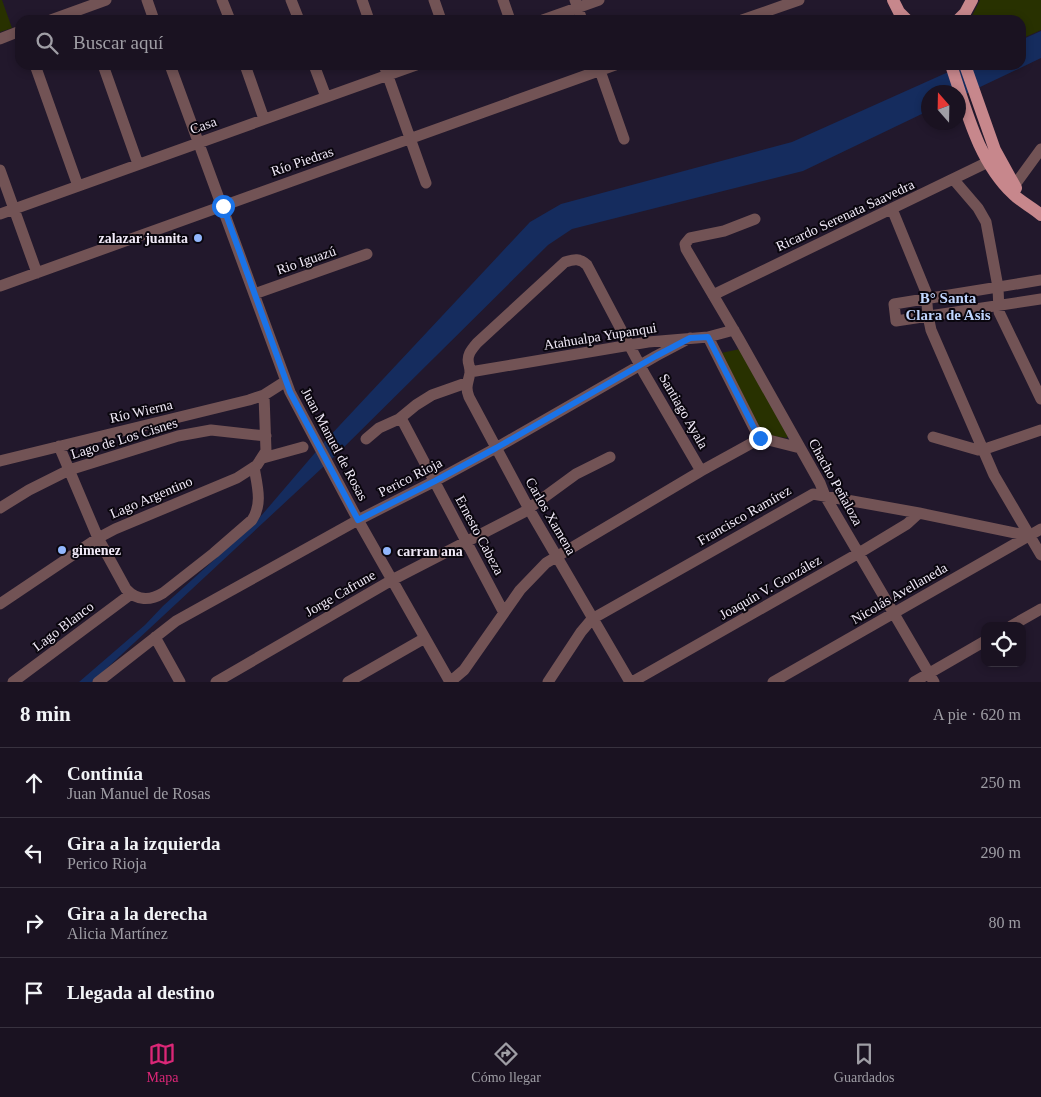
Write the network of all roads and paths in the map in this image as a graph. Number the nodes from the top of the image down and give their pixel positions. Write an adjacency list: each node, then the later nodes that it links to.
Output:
1 (106, 0): 14 (street)
2 (146, 0): 17 (street)
3 (222, 0): 18 (street)
4 (292, 0): 19 (street)
5 (362, 0): 20 (street)
6 (434, 0): 21 (street)
7 (503, 0): 22 (street)
8 (599, 0): 13 (street)
9 (799, 0): 12 (street)
10 (972, 0): 26 (main road)
11 (893, 1): 25 (main road)
12 (786, 2): 24 (street)
13 (576, 4): 23 (street)
14 (83, 8): 15 (street); 16 (street)
15 (64, 15)
16 (85, 15)
17 (152, 15)
18 (228, 15)
19 (296, 15)
20 (367, 15)
21 (439, 15)
22 (508, 15)
23 (553, 15)
24 (754, 15)
25 (902, 15)
26 (963, 15)
27 (15, 33): 28 (street)
28 (0, 39)
29 (38, 70): 50 (street)
30 (105, 70): 46 (street)
31 (172, 70): 43 (street, Juan Manuel de Rosas)
32 (247, 70): 40 (street)
33 (316, 70): 39 (street)
34 (386, 70): 39 (street, Casa); 41 (street)
35 (594, 70): 41 (street, Río Piedras)
36 (600, 70): 42 (street)
37 (952, 70): 45 (main road)
38 (967, 70): 51 (main road)
39 (326, 97): 40 (street, Casa)
40 (264, 119): 43 (street, Casa)
41 (411, 139): 49 (street); 52 (street, Río Piedras)
42 (624, 139)
43 (198, 143): 46 (street, Casa); 52 (street, Juan Manuel de Rosas)
44 (1041, 149): 51 (street)
45 (988, 162): 48 (street, Ricardo Serenata Saavedra); 55 (main road)
46 (138, 164): 50 (street, Casa)
47 (0, 170): 53 (street)
48 (954, 180): 54 (street, Ricardo Serenata Saavedra); 62 (street)
49 (426, 183)
50 (78, 186): 53 (street, Casa)
51 (1014, 186): 55 (main road)
52 (223, 206): 59 (street, Río Piedras); 63 (street, Juan Manuel de Rosas)
53 (14, 209): 56 (street, Casa); 59 (street)
54 (892, 209): 64 (street, Ricardo Serenata Saavedra); 65 (street)
55 (1037, 212)
56 (0, 214)
57 (755, 219): 64 (street, Chacho Peñaloza)
58 (367, 254): 63 (street, Rio Iguazú)
59 (37, 273): 61 (street, Río Piedras)
60 (1041, 280): 62 (street)
61 (0, 286)
62 (998, 287): 65 (street); 67 (street)
63 (254, 294): 76 (street, Juan Manuel de Rosas)
64 (713, 295): 69 (street, Chacho Peñaloza)
65 (927, 299): 68 (street); 68 (street)
66 (1041, 299): 67 (street)
67 (998, 306): 68 (street); 78 (street)
68 (928, 316): 89 (street)
69 (734, 330): 70 (street, Atahualpa Yupanqui); 88 (street, Chacho Peñaloza)
70 (708, 337): 71 (street, Atahualpa Yupanqui); 83 (street)
71 (690, 338): 72 (street, Atahualpa Yupanqui); 74 (street, Perico Rioja)
72 (631, 346): 73 (street, Santiago Ayala); 74 (street, Santiago Ayala); 75 (street, Atahualpa Yupanqui)
73 (467, 360): 75 (street, Carlos Xamena)
74 (641, 366): 87 (street, Perico Rioja); 95 (street, Santiago Ayala)
75 (468, 377): 79 (street, Atahualpa Yupanqui); 87 (street, Carlos Xamena)
76 (286, 381): 77 (street, Río Wierna); 101 (street, Juan Manuel de Rosas)
77 (264, 395): 81 (street); 85 (street, Río Wierna)
78 (1041, 399)
79 (401, 418): 84 (street, Atahualpa Yupanqui); 96 (street, Ernesto Cabeza)
80 (1041, 430): 89 (street)
81 (266, 436): 91 (street); 94 (street, Lago de Los Cisnes)
82 (933, 437): 89 (street)
83 (760, 438): 88 (street); 95 (street)
84 (366, 439)
85 (59, 446): 92 (street, Río Wierna); 94 (street)
86 (303, 447): 91 (street)
87 (496, 448): 96 (street, Perico Rioja); 99 (street, Carlos Xamena)
88 (800, 448): 97 (street, Chacho Peñaloza)
89 (982, 450): 103 (street)
90 (610, 457): 99 (street, Jorge Cafrune)
91 (263, 458): 93 (street, Lago Argentino)
92 (0, 461)
93 (254, 467): 104 (street, Lago Argentino); 110 (street)
94 (69, 470): 98 (street, Lago de Los Cisnes); 104 (street)
95 (701, 470): 108 (street)
96 (435, 481): 101 (street, Perico Rioja); 105 (street, Ernesto Cabeza)
97 (825, 496): 100 (street, Francisco Ramírez); 106 (street, Chacho Peñaloza); 115 (street, Francisco Ramírez)
98 (0, 508)
99 (529, 509): 105 (street, Jorge Cafrune); 108 (street, Carlos Xamena)
100 (919, 513): 103 (street, Francisco Ramírez); 106 (street, Joaquín V. González)
101 (358, 520): 109 (street, Juan Manuel de Rosas); 117 (street, Perico Rioja)
102 (1041, 529): 103 (street, Nicolás Avellaneda)
103 (1030, 536): 107 (street); 114 (street, Nicolás Avellaneda)
104 (98, 538): 110 (street); 111 (street, Lago Argentino)
105 (468, 542): 109 (street, Jorge Cafrune); 113 (street, Ernesto Cabeza)
106 (859, 554): 114 (street, Chacho Peñaloza); 128 (street, Joaquín V. González)
107 (1041, 555)
108 (557, 556): 113 (street); 115 (street, Carlos Xamena)
109 (392, 580): 118 (street, Juan Manuel de Rosas); 124 (street, Jorge Cafrune)
110 (131, 594): 121 (street, Lago Blanco)
111 (0, 604)
112 (1041, 609): 116 (street)
113 (504, 613): 126 (street)
114 (894, 613): 120 (street, Chacho Peñaloza); 129 (street, Nicolás Avellaneda)
115 (592, 619): 127 (street, Francisco Ramírez); 128 (street, Carlos Xamena)
116 (1018, 622)
117 (155, 637): 122 (street, Perico Rioja); 123 (street)
118 (425, 638): 125 (street); 126 (street, Juan Manuel de Rosas)
119 (981, 644): 120 (street)
120 (932, 678): 130 (street)
121 (13, 682)
122 (98, 682)
123 (180, 682)
124 (216, 682)
125 (348, 682)
126 (450, 682)
127 (548, 682)
128 (631, 682)
129 (773, 682)
130 (914, 682)

